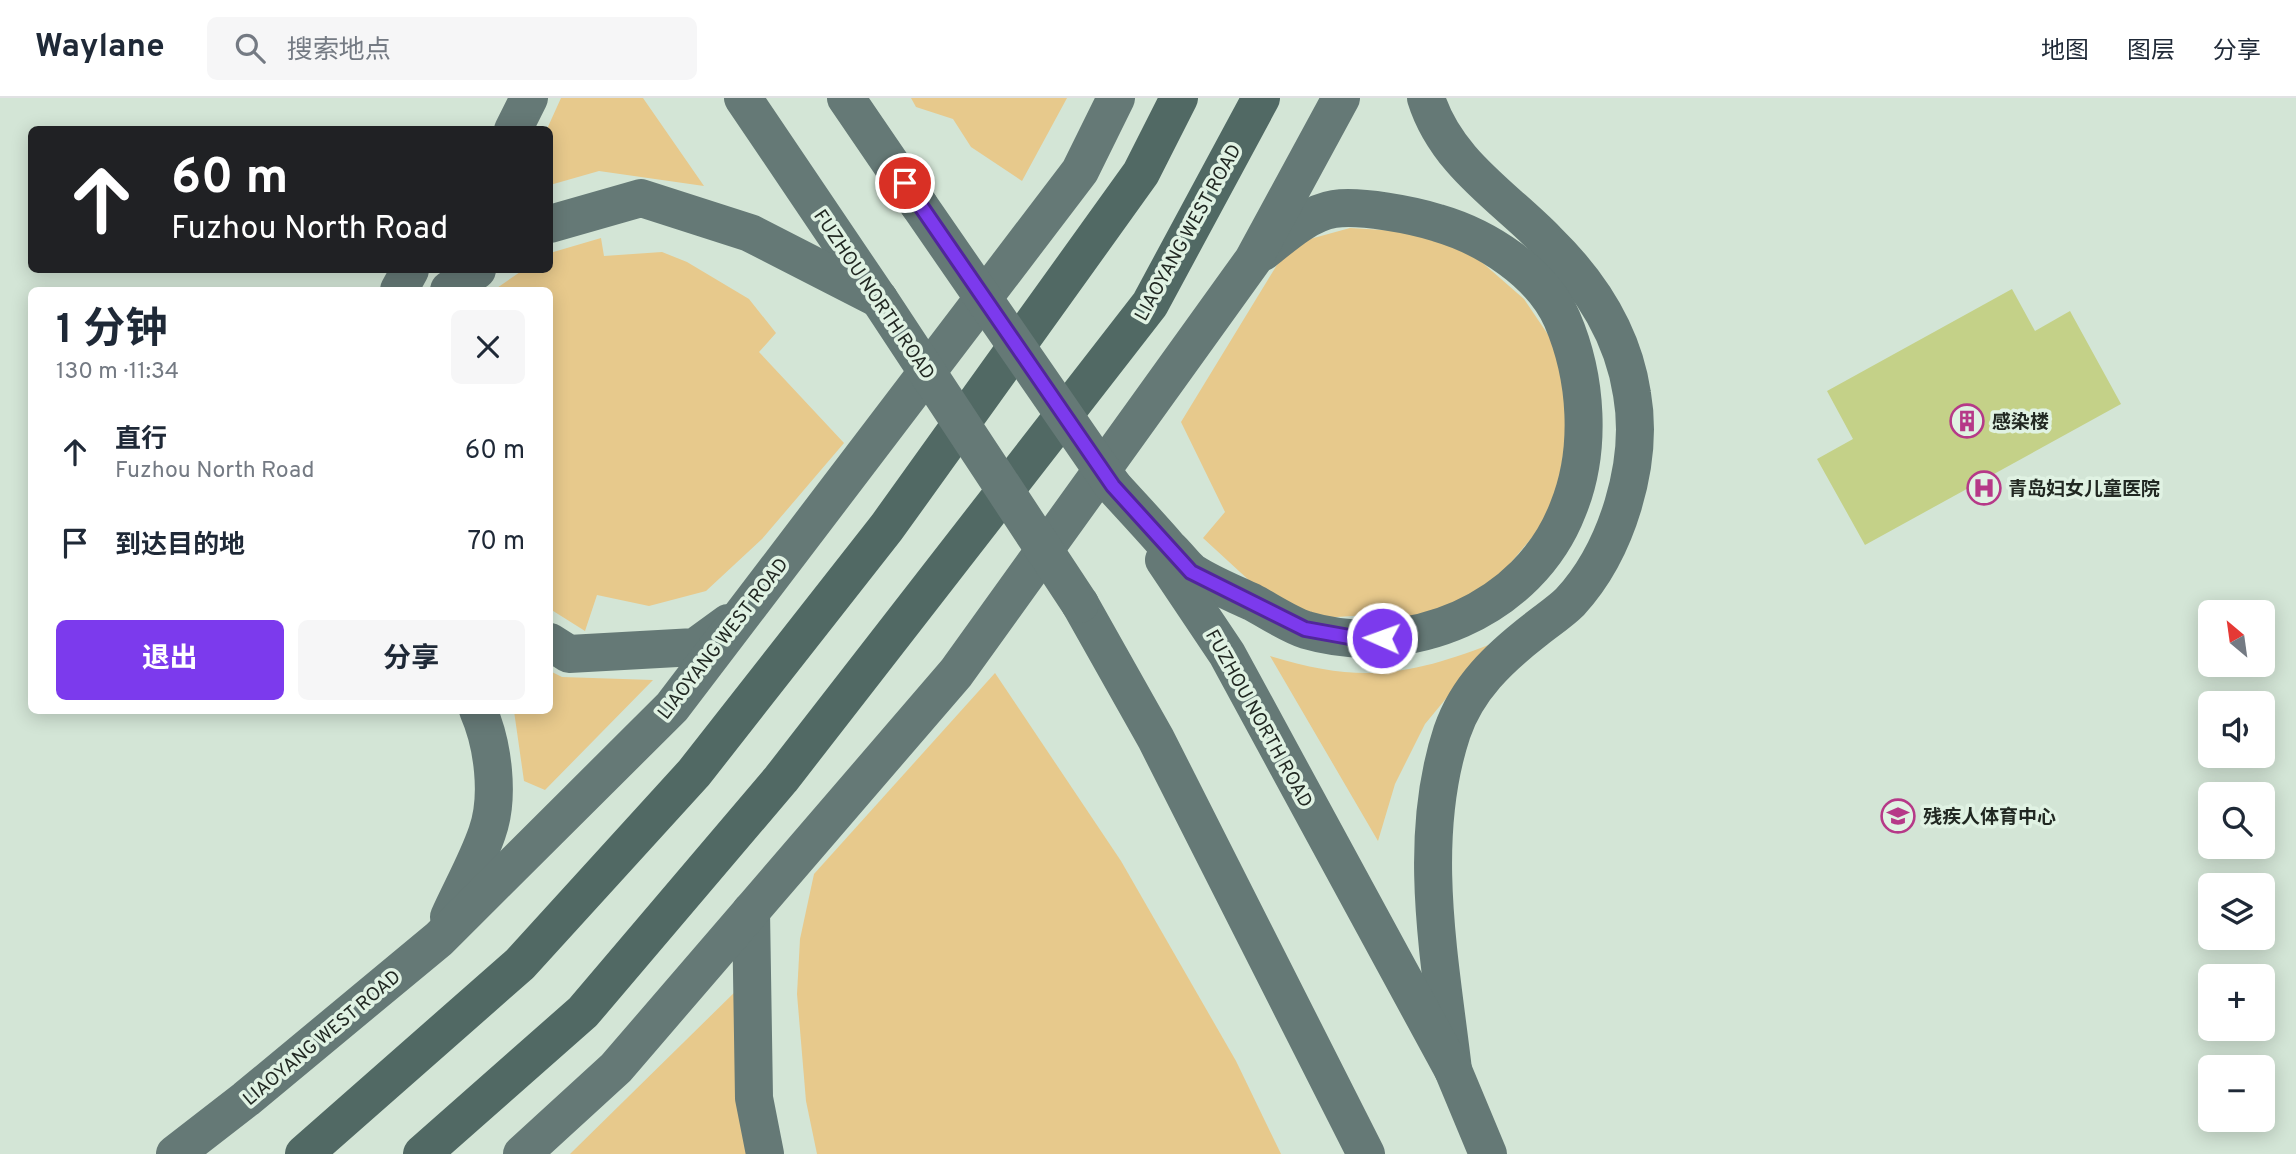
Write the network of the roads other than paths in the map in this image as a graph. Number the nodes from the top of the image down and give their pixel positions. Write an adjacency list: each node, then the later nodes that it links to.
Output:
1 (529, 98): 10 (main road)
2 (743, 98): 16 (main road, FUZHOU NORTH ROAD)
3 (846, 98): 11 (main road, FUZHOU NORTH ROAD)
4 (861, 98): 11 (main road)
5 (1116, 98): 18 (main road, LIAOYANG WEST ROAD)
6 (1180, 98): 25 (highway)
7 (1261, 98): 26 (highway, LIAOYANG WEST ROAD)
8 (1341, 98): 13 (main road)
9 (1426, 98): 23 (main road)
10 (515, 126)
11 (919, 205): 17 (main road, FUZHOU NORTH ROAD, bridge)
12 (553, 223): 16 (main road)
13 (1254, 260): 17 (main road); 21 (main road)
14 (473, 273): 15 (main road)
15 (453, 287)
16 (879, 299): 29 (main road, FUZHOU NORTH ROAD, bridge)
17 (1113, 486): 23 (main road, FUZHOU NORTH ROAD)
18 (747, 610): 19 (main road); 22 (main road, LIAOYANG WEST ROAD)
19 (553, 644)
20 (480, 714): 22 (main road)
21 (751, 911): 27 (main road); 28 (main road)
22 (439, 939): 24 (main road, LIAOYANG WEST ROAD)
23 (1453, 1070): 30 (main road, FUZHOU NORTH ROAD)
24 (175, 1154)
25 (304, 1154)
26 (422, 1154)
27 (522, 1154)
28 (765, 1154)
29 (1366, 1154)
30 (1488, 1154)

